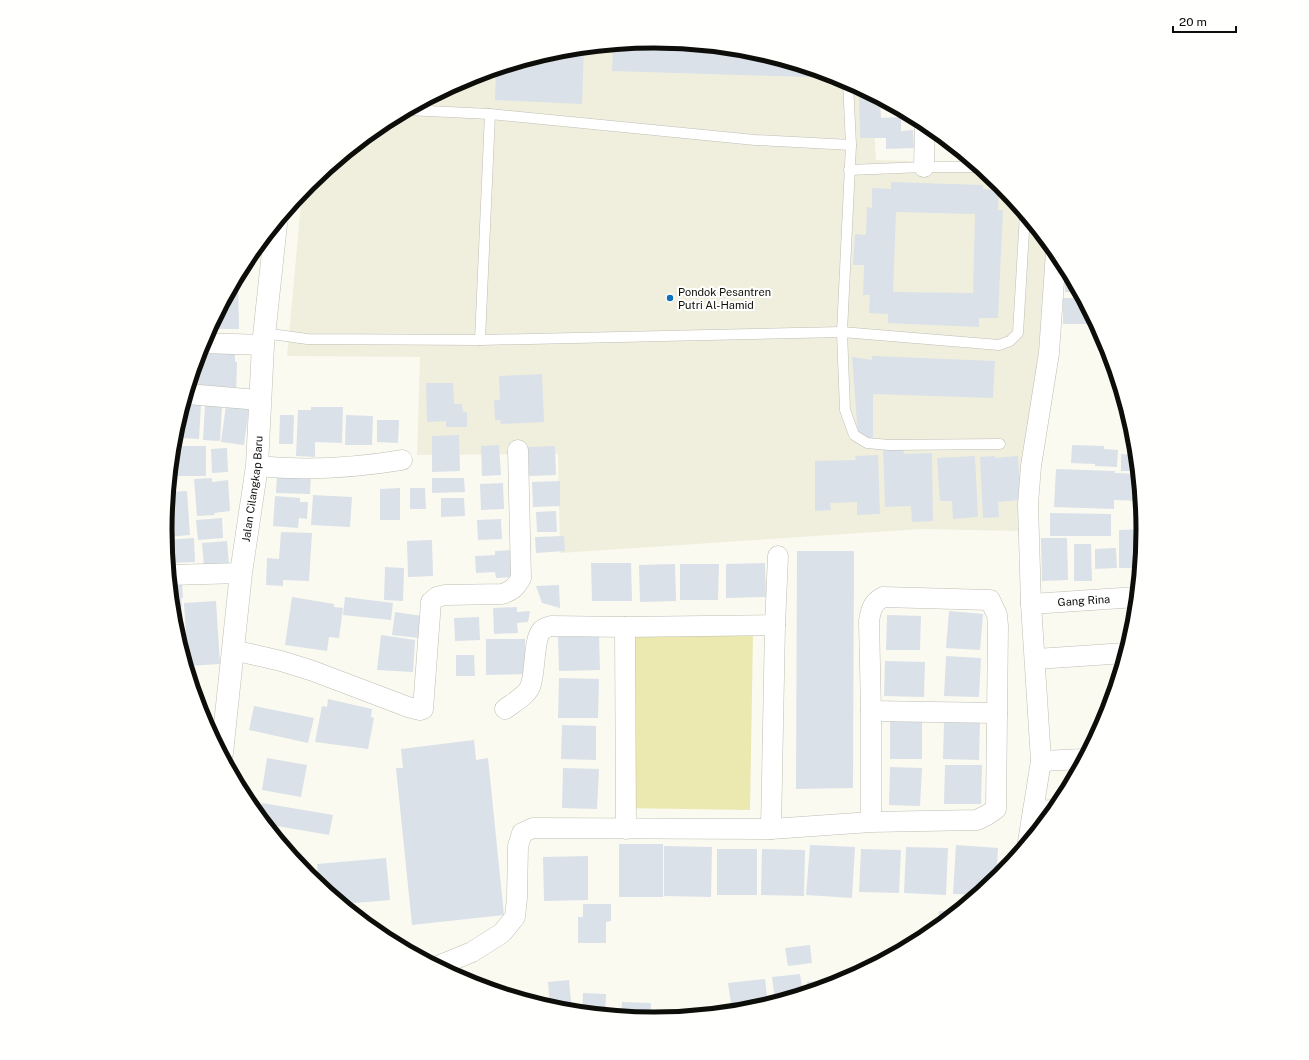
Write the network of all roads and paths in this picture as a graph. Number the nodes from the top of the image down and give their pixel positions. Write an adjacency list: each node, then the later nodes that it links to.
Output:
1 (848, 89): 5 (lane)
2 (418, 111): 3 (lane)
3 (490, 114): 5 (lane); 14 (lane)
4 (925, 131): 6 (street)
5 (850, 145): 8 (lane)
6 (924, 167): 7 (lane); 8 (lane)
7 (971, 167)
8 (849, 170): 12 (lane)
9 (1025, 221): 12 (lane)
10 (275, 233): 13 (street, Jalan Cilangkap Baru)
11 (1055, 262): 26 (street)
12 (842, 332): 14 (lane); 18 (lane)
13 (264, 339): 14 (lane); 15 (street); 17 (street, Jalan Cilangkap Baru)
14 (480, 340)
15 (211, 343)
16 (192, 394): 17 (street)
17 (260, 400): 21 (street, Jalan Cilangkap Baru)
18 (1000, 444)
19 (518, 450): 29 (street)
20 (402, 460): 21 (street)
21 (257, 466): 23 (street, Jalan Cilangkap Baru)
22 (778, 556): 27 (street)
23 (241, 573): 24 (street); 29 (street, Jalan Cilangkap Baru)
24 (175, 575)
25 (1131, 597): 26 (street, Gang Rina)
26 (1031, 604): 31 (street)
27 (775, 626): 28 (street); 42 (street)
28 (625, 627): 32 (street); 41 (street)
29 (233, 650): 35 (street, Jalan Cilangkap Baru)
30 (1120, 653): 31 (street)
31 (1036, 659): 37 (street)
32 (505, 709)
33 (871, 711): 34 (street); 34 (street); 40 (street)
34 (997, 713): 40 (street)
35 (223, 745)
36 (1078, 759): 37 (street)
37 (1041, 761): 39 (street)
38 (1046, 810): 39 (street)
39 (1033, 811): 43 (street)
40 (871, 822): 42 (street)
41 (626, 829): 42 (street); 44 (street)
42 (771, 829)
43 (1030, 832)
44 (444, 963)

